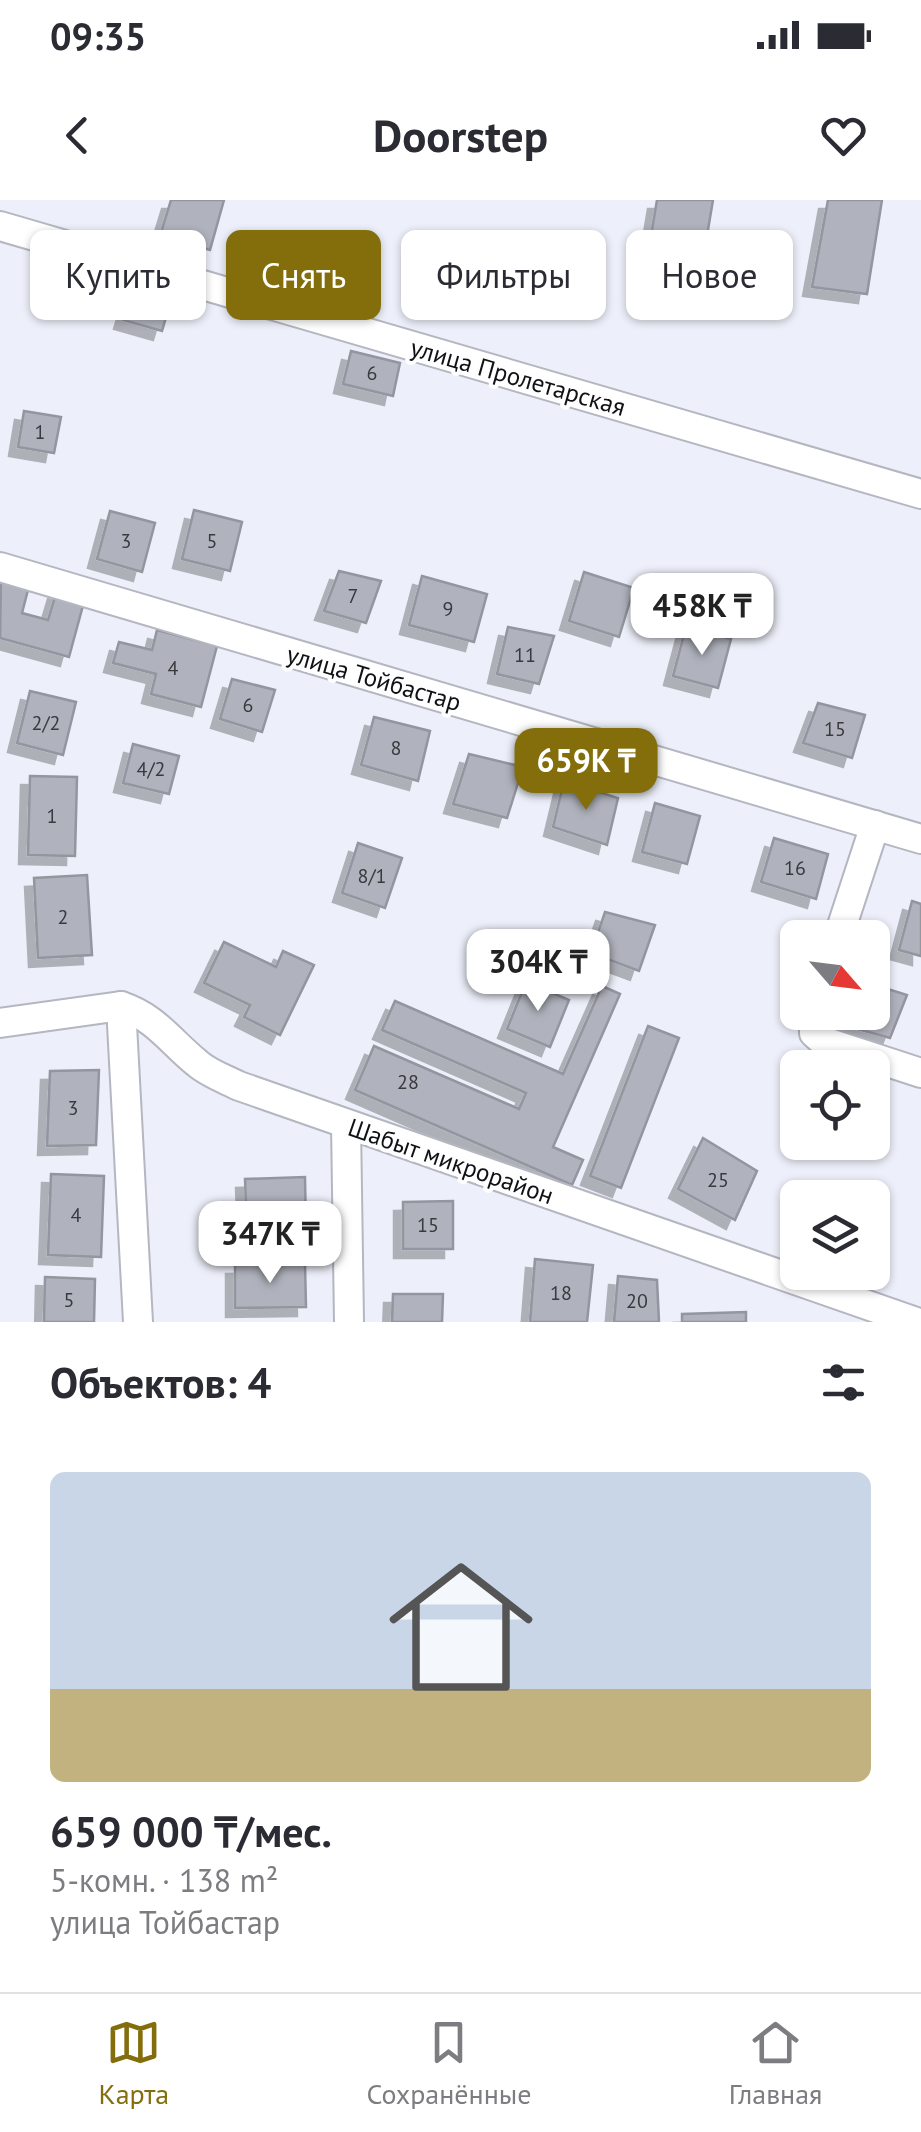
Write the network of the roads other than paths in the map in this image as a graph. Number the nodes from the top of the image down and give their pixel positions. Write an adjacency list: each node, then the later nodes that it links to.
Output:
1 (0, 226): 2 (street, улица Пролетарская)
2 (921, 494)
3 (0, 567): 4 (street, улица Тойбастар)
4 (875, 826): 5 (street, улица Тойбастар); 6 (street)
5 (921, 839)
6 (844, 920)
7 (120, 1006): 8 (street); 11 (street, Шабыт микрорайон); 12 (street)
8 (0, 1023)
9 (814, 1030): 10 (street)
10 (921, 1074)
11 (346, 1124): 13 (street); 14 (street, Шабыт микрорайон)
12 (138, 1322)
13 (349, 1322)
14 (916, 1322)

